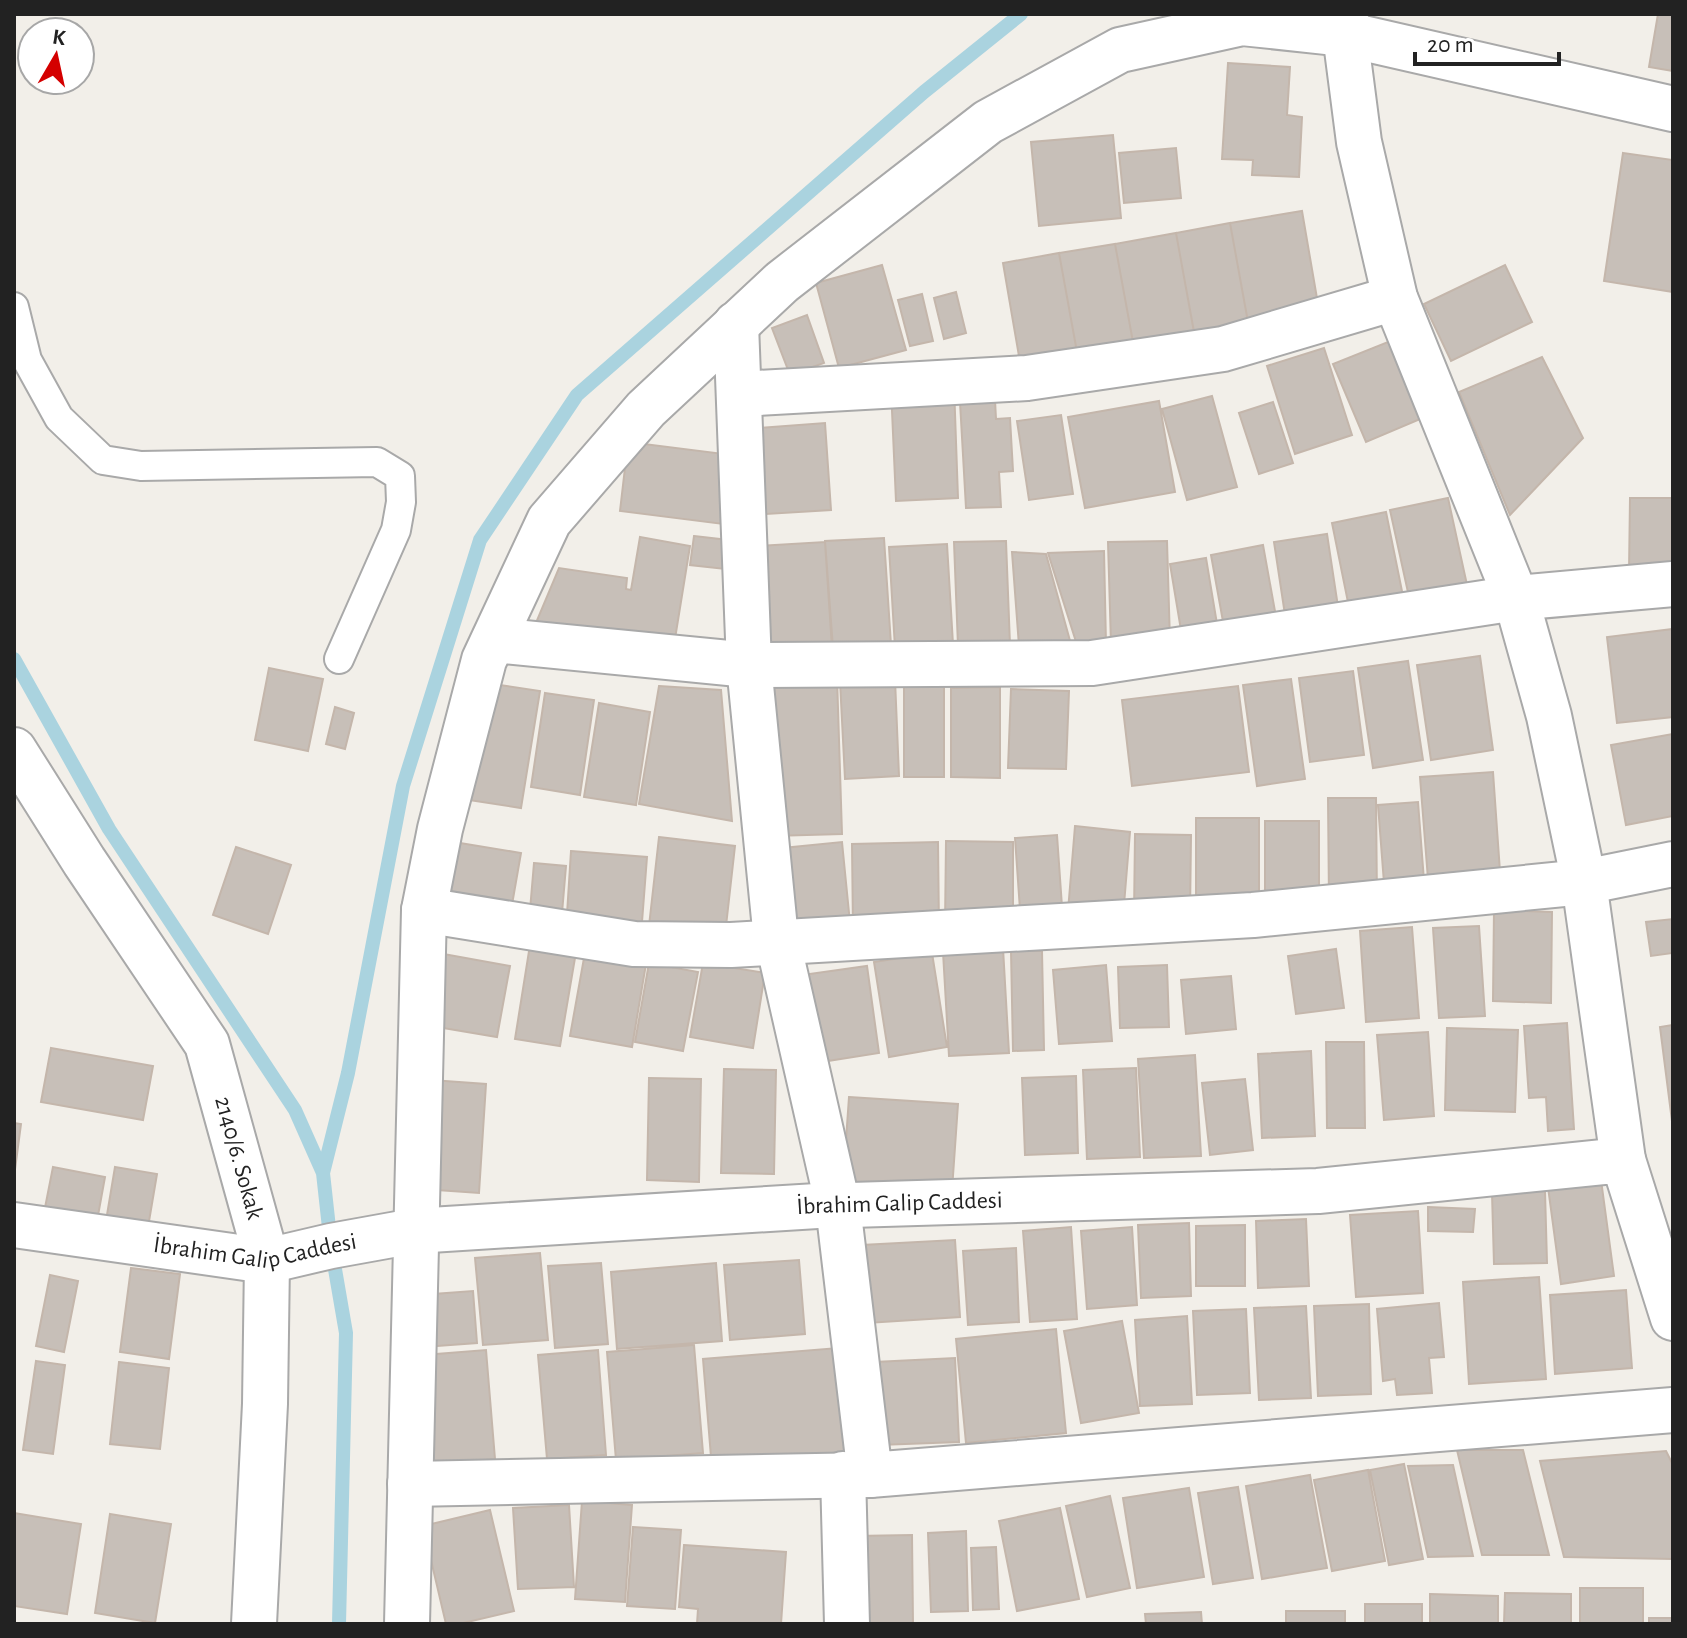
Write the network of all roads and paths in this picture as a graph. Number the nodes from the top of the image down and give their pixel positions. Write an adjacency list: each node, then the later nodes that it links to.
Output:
1 (1346, 24): 2 (street); 3 (street); 5 (street)
2 (1673, 109)
3 (1395, 298): 6 (street); 8 (street)
4 (14, 307): 10 (lane)
5 (736, 324): 6 (street); 9 (street)
6 (739, 394): 11 (street)
7 (1673, 584): 8 (street)
8 (1516, 598): 11 (street); 14 (street)
9 (494, 640): 11 (street); 15 (street)
10 (339, 659)
11 (749, 665): 16 (street)
12 (14, 750): 21 (street, 2140/6. Sokak)
13 (1673, 864): 14 (street)
14 (1584, 882): 16 (street); 17 (street)
15 (424, 910): 16 (street); 20 (street)
16 (778, 942): 18 (street)
17 (1623, 1160): 18 (street, İbrahim Galip Caddesi); 22 (street)
18 (838, 1206): 20 (street, İbrahim Galip Caddesi); 24 (street)
19 (14, 1225): 21 (street, İbrahim Galip Caddesi)
20 (414, 1231): 21 (street, İbrahim Galip Caddesi); 25 (street)
21 (267, 1261): 26 (street, 2140/6. Sokak)
22 (1672, 1306)
23 (1673, 1410): 24 (street)
24 (856, 1474): 25 (street); 28 (street)
25 (410, 1484): 27 (street)
26 (254, 1624)
27 (407, 1624)
28 (847, 1624)

